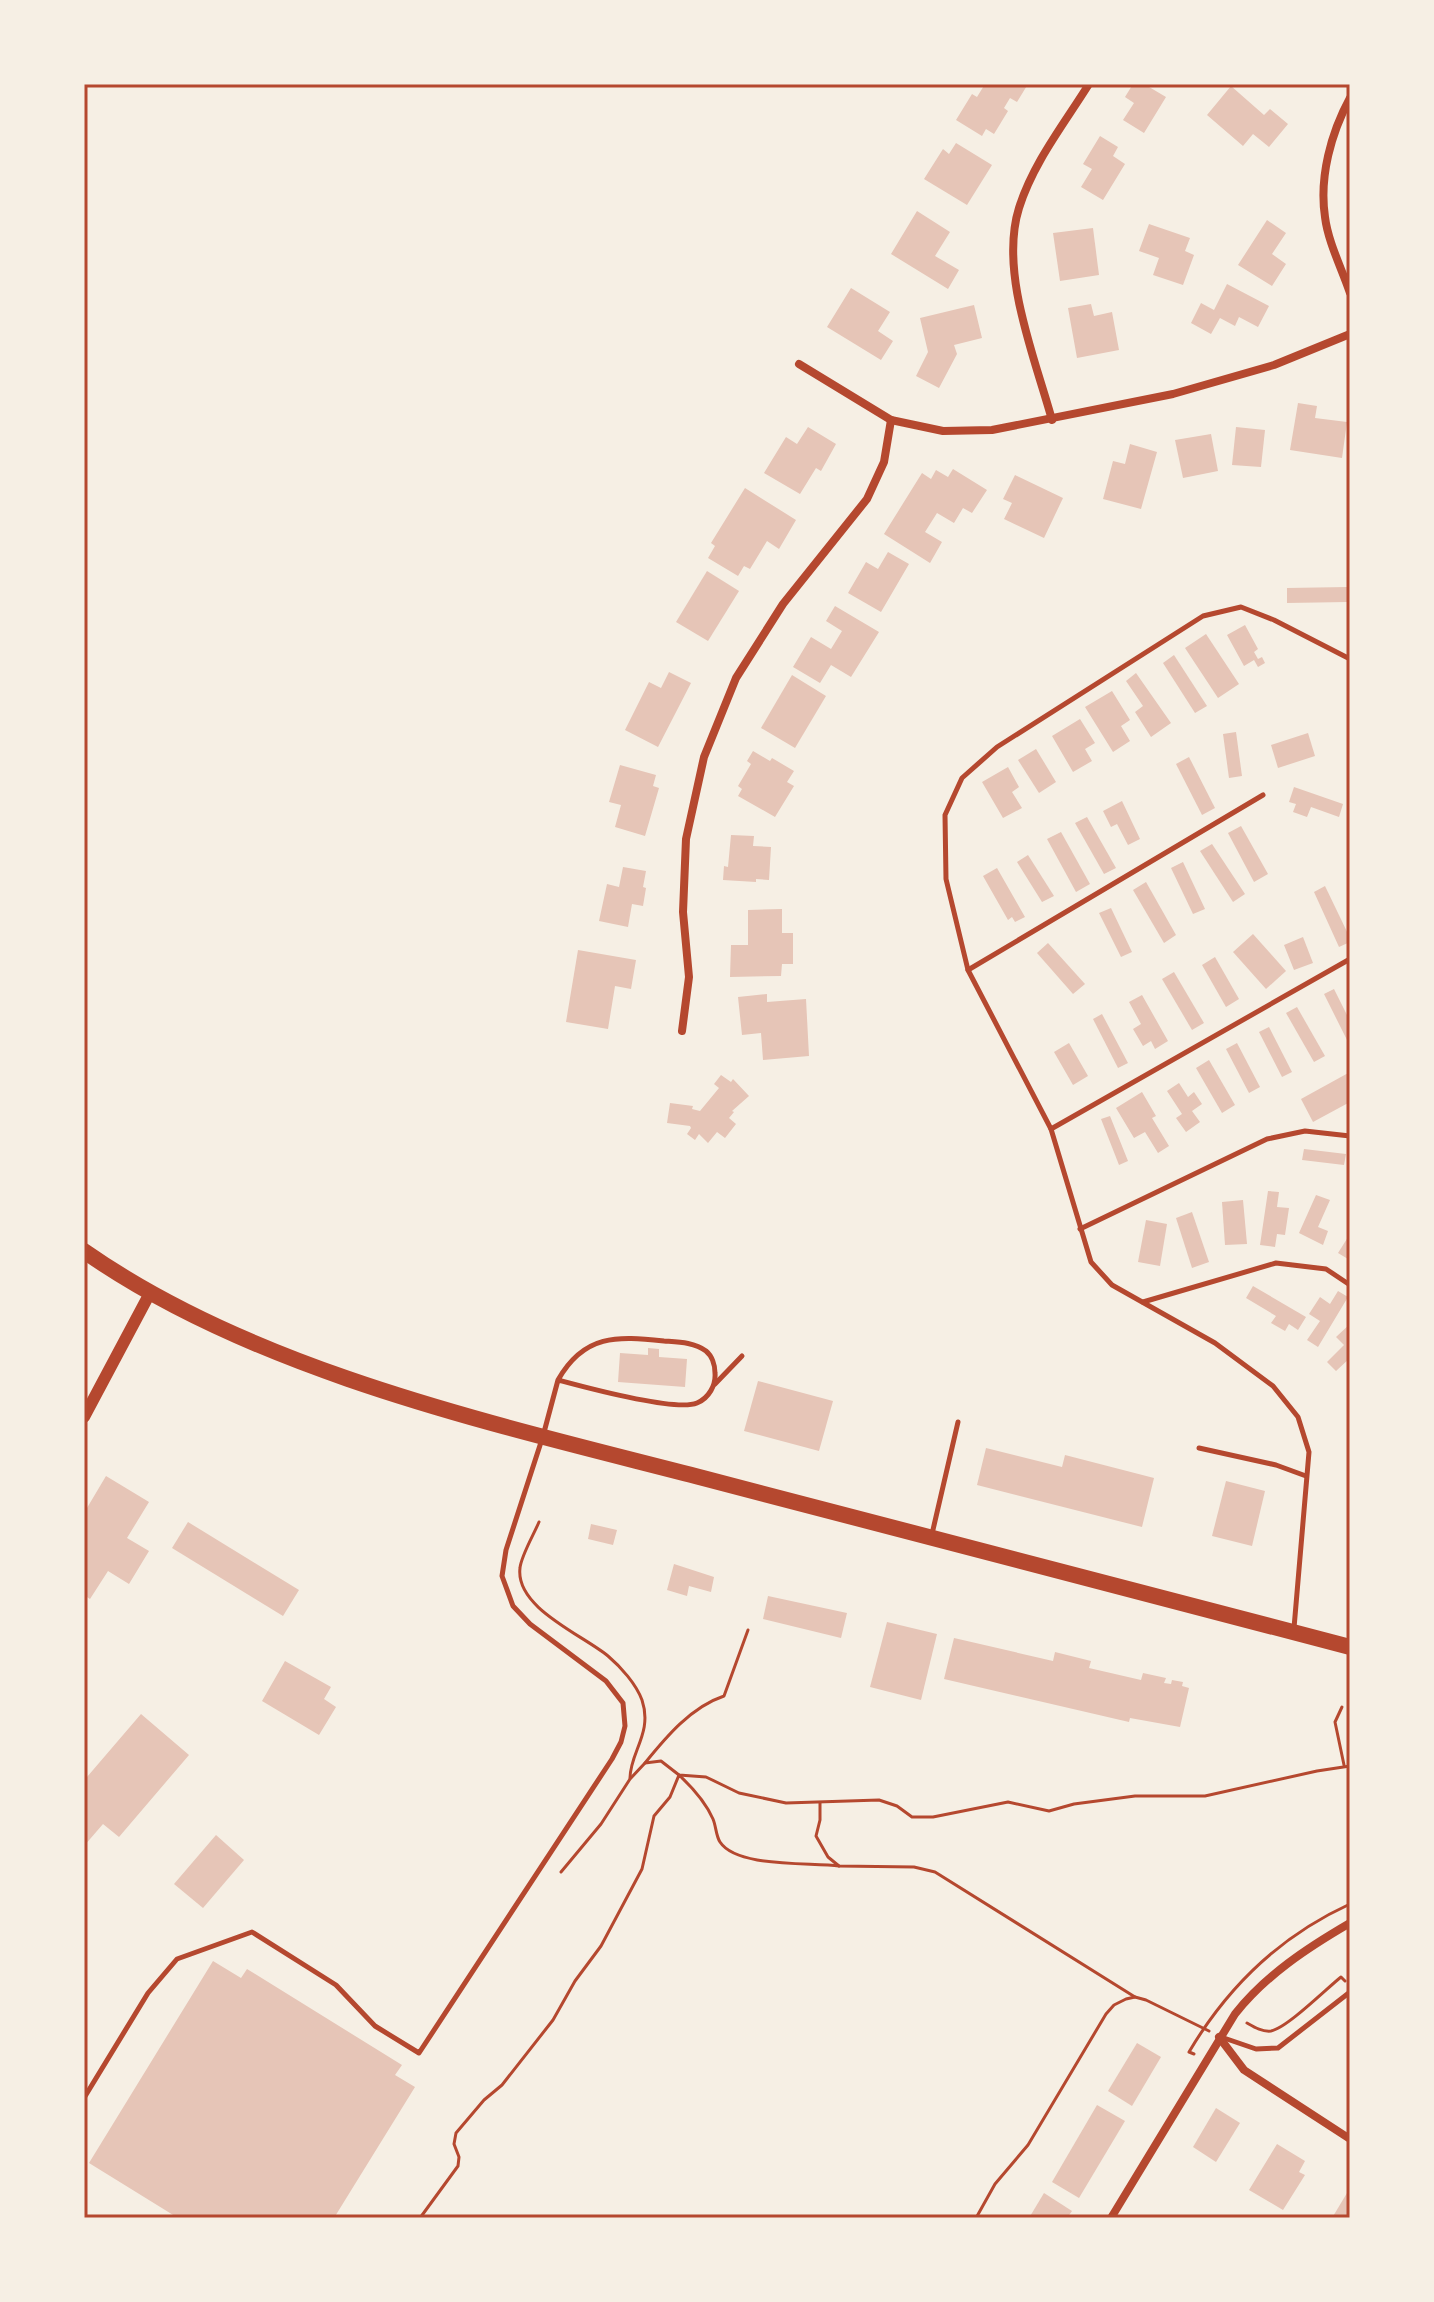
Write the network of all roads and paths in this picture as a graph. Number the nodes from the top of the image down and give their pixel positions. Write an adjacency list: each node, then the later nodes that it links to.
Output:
1 (1089, 84): 7 (street)
2 (1350, 98): 3 (street)
3 (1350, 293)
4 (1350, 334): 7 (street)
5 (799, 364): 6 (street)
6 (891, 420): 7 (street); 12 (street)
7 (1052, 420)
8 (1350, 659): 11 (lane)
9 (1263, 795): 11 (lane)
10 (1350, 959): 13 (lane)
11 (968, 970): 13 (lane)
12 (682, 1031)
13 (1051, 1129): 15 (lane)
14 (1350, 1136): 15 (lane)
15 (1080, 1229): 19 (lane)
16 (84, 1251): 18 (main road)
17 (1350, 1285): 19 (lane)
18 (150, 1293): 23 (street); 25 (main road)
19 (1142, 1302): 27 (lane)
20 (742, 1356): 22 (lane)
21 (558, 1380): 22 (lane); 22 (lane); 25 (lane)
22 (714, 1385)
23 (84, 1417)
24 (958, 1422): 29 (lane)
25 (543, 1436): 29 (main road); 46 (lane)
26 (1199, 1448): 27 (lane)
27 (1306, 1476): 31 (lane)
28 (539, 1522): 37 (path)
29 (931, 1538): 31 (main road)
30 (748, 1630): 34 (path)
31 (1294, 1633): 32 (main road)
32 (1350, 1647)
33 (1342, 1707): 35 (path)
34 (645, 1763): 36 (path); 37 (path)
35 (1347, 1766): 38 (path)
36 (679, 1775): 38 (path); 39 (path); 48 (path)
37 (630, 1779): 40 (path)
38 (820, 1803): 39 (path)
39 (839, 1866): 43 (path)
40 (561, 1872)
41 (1350, 1923): 44 (street)
42 (1350, 1989): 44 (path); 45 (lane)
43 (1135, 1997): 45 (path); 49 (path)
44 (1235, 2014): 45 (street)
45 (1219, 2037): 47 (street); 50 (street)
46 (84, 2098)
47 (1350, 2139)
48 (420, 2218)
49 (976, 2218)
50 (1111, 2218)

